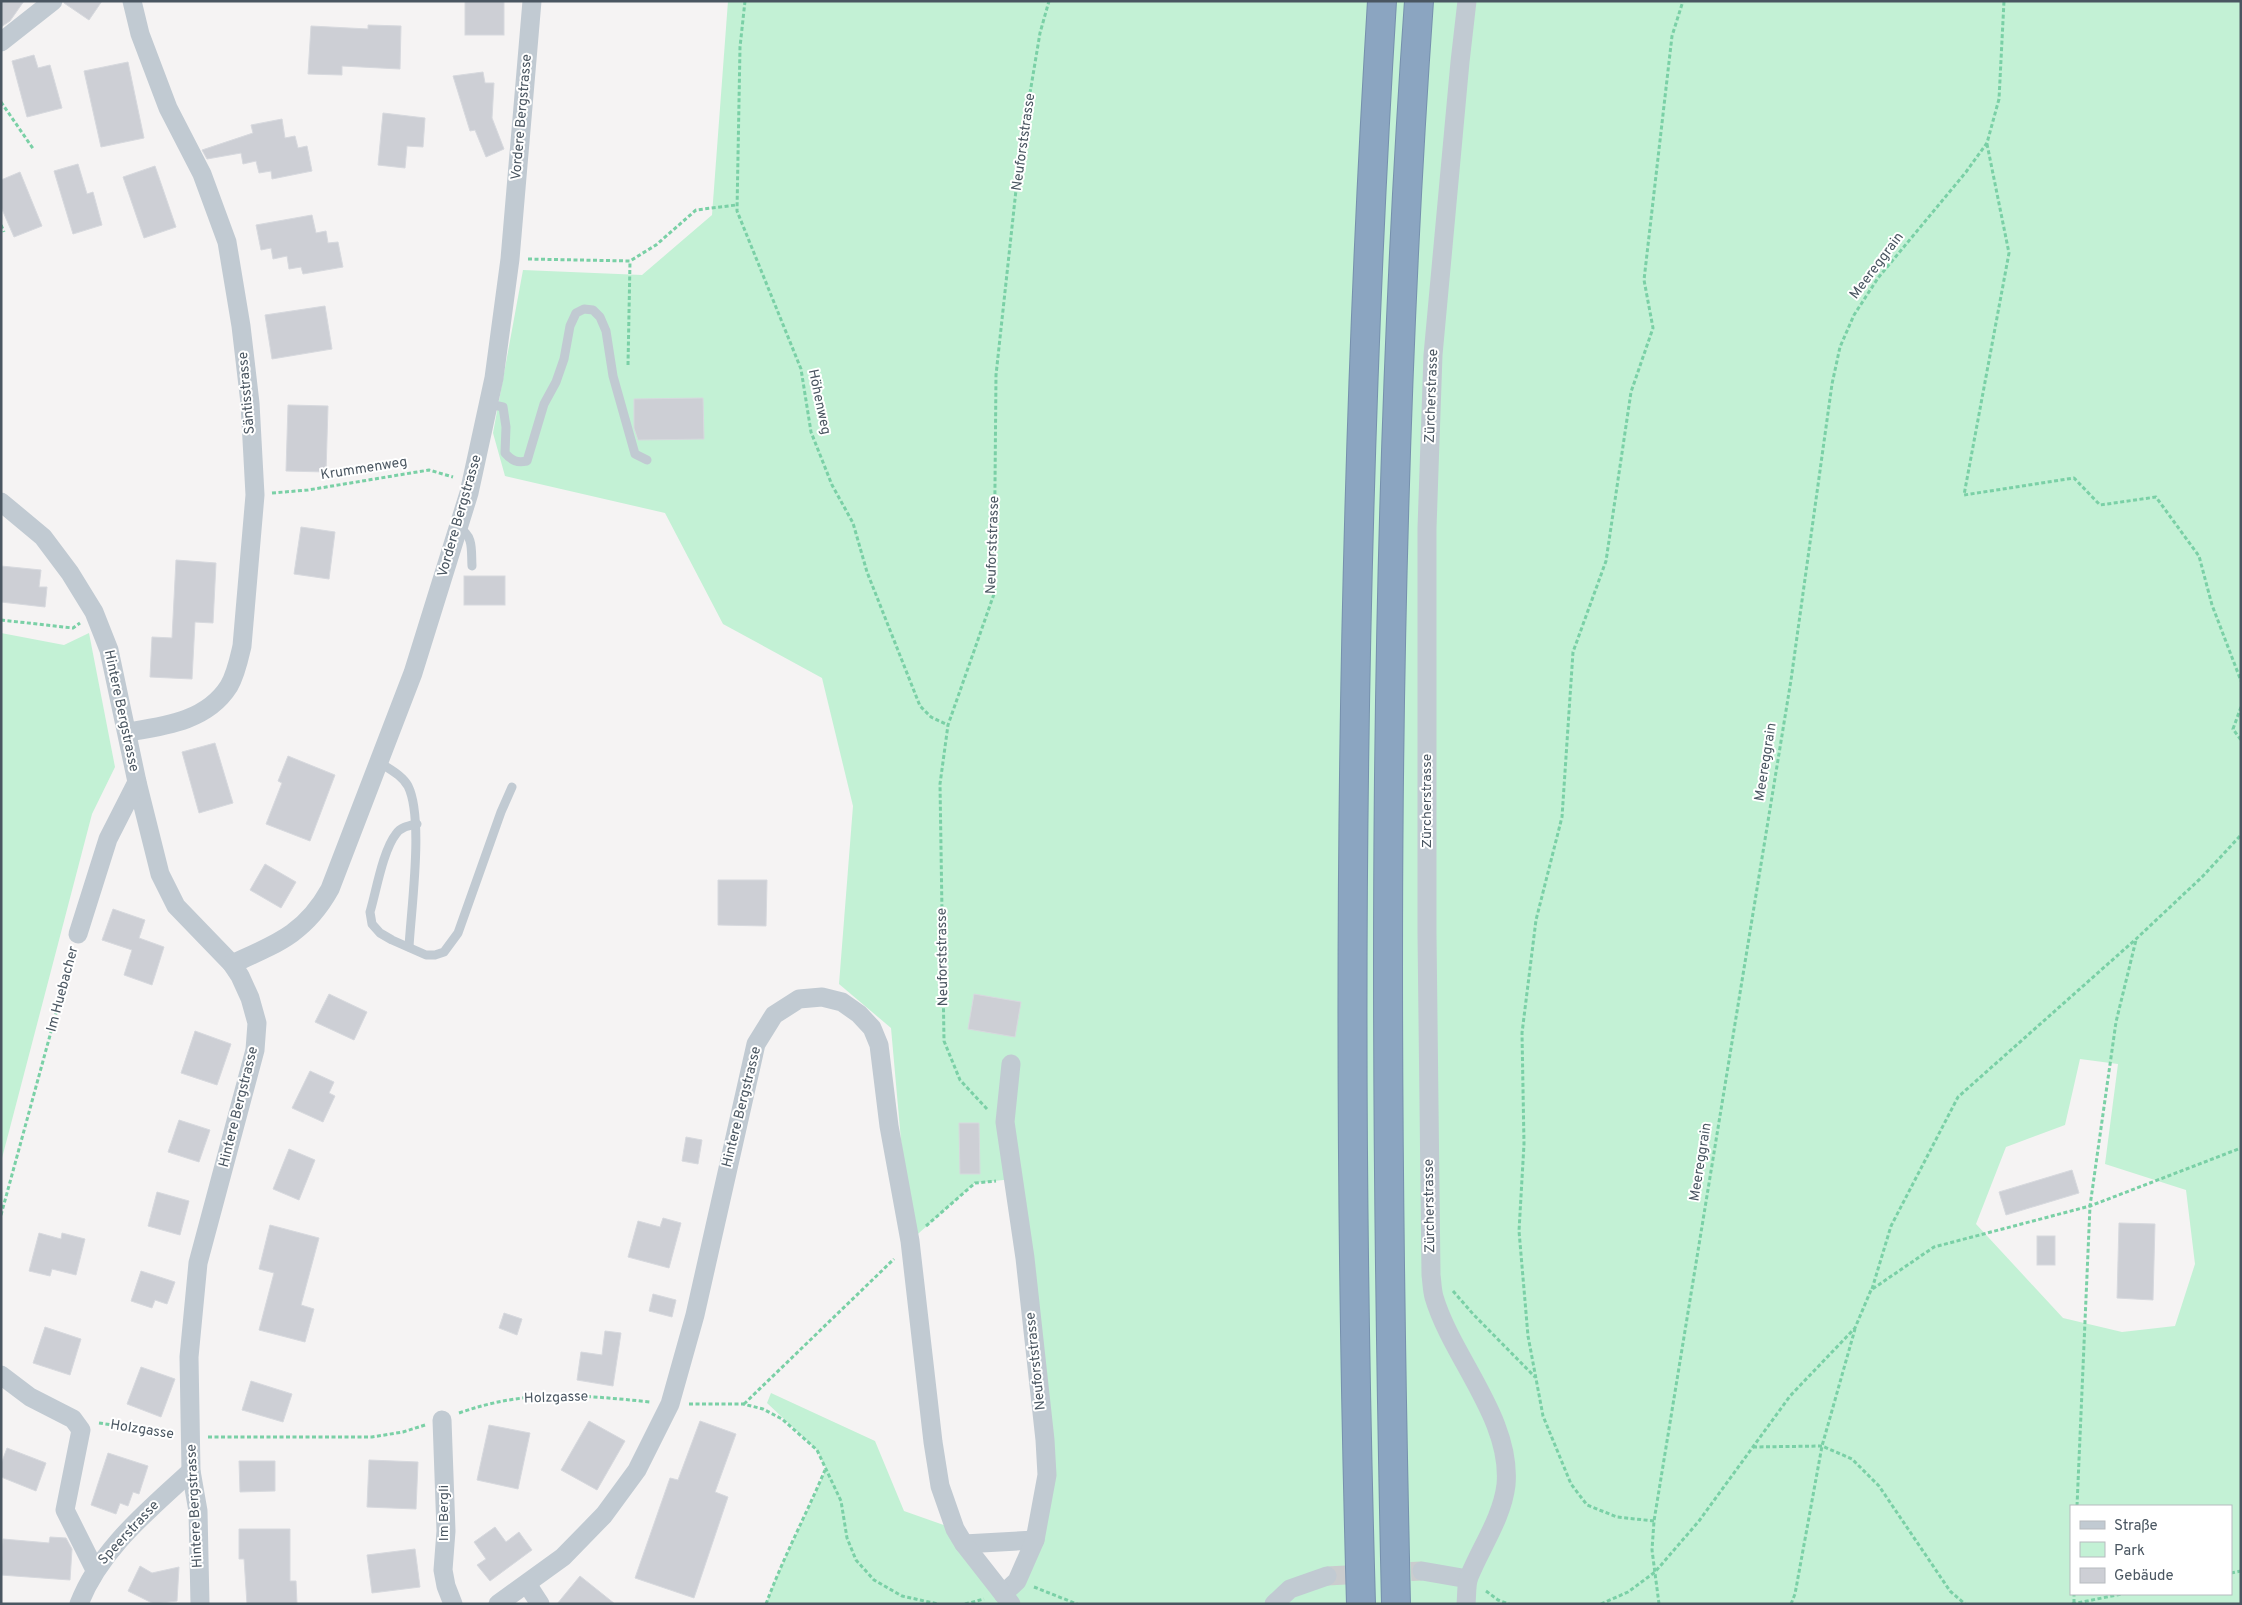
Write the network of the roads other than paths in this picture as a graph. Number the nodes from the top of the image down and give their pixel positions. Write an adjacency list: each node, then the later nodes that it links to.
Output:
1 (52, 1): 7 (street)
2 (132, 1): 13 (street, Säntisstrasse)
3 (532, 1): 8 (street, Vordere Bergstrasse)
4 (1382, 1): 39 (highway)
5 (1419, 1): 40 (highway)
6 (1468, 1): 30 (street, Zürcherstrasse)
7 (1, 42)
8 (489, 404): 9 (lane); 11 (street, Vordere Bergstrasse)
9 (647, 460)
10 (1, 502): 13 (street, Hintere Bergstrasse)
11 (459, 528): 12 (lane); 14 (street, Vordere Bergstrasse)
12 (472, 566)
13 (128, 732): 15 (street, Hintere Bergstrasse)
14 (378, 762): 17 (lane); 20 (street, Vordere Bergstrasse)
15 (137, 782): 18 (street, Im Huebacher); 20 (street, Hintere Bergstrasse)
16 (512, 786): 19 (lane)
17 (416, 824): 19 (lane); 19 (lane)
18 (78, 934)
19 (409, 947)
20 (232, 964): 24 (street, Hintere Bergstrasse)
21 (1011, 1064): 25 (street, Neuforststrasse)
22 (1, 1375): 27 (street)
23 (442, 1420): 35 (street, Im Bergli)
24 (191, 1471): 27 (street, Speerstrasse); 34 (street, Hintere Bergstrasse)
25 (1035, 1540): 26 (street); 32 (street, Neuforststrasse)
26 (964, 1544): 31 (street, Hintere Bergstrasse); 32 (street, Hintere Bergstrasse)
27 (95, 1570): 33 (street, Speerstrasse)
28 (1422, 1571): 30 (street)
29 (1327, 1576): 38 (street)
30 (1468, 1579): 41 (street)
31 (527, 1584): 36 (street, Hintere Bergstrasse); 37 (street)
32 (1010, 1593)
33 (79, 1604)
34 (200, 1604)
35 (453, 1604)
36 (498, 1604)
37 (540, 1604)
38 (1274, 1604)
39 (1360, 1604)
40 (1396, 1604)
41 (1466, 1604)

